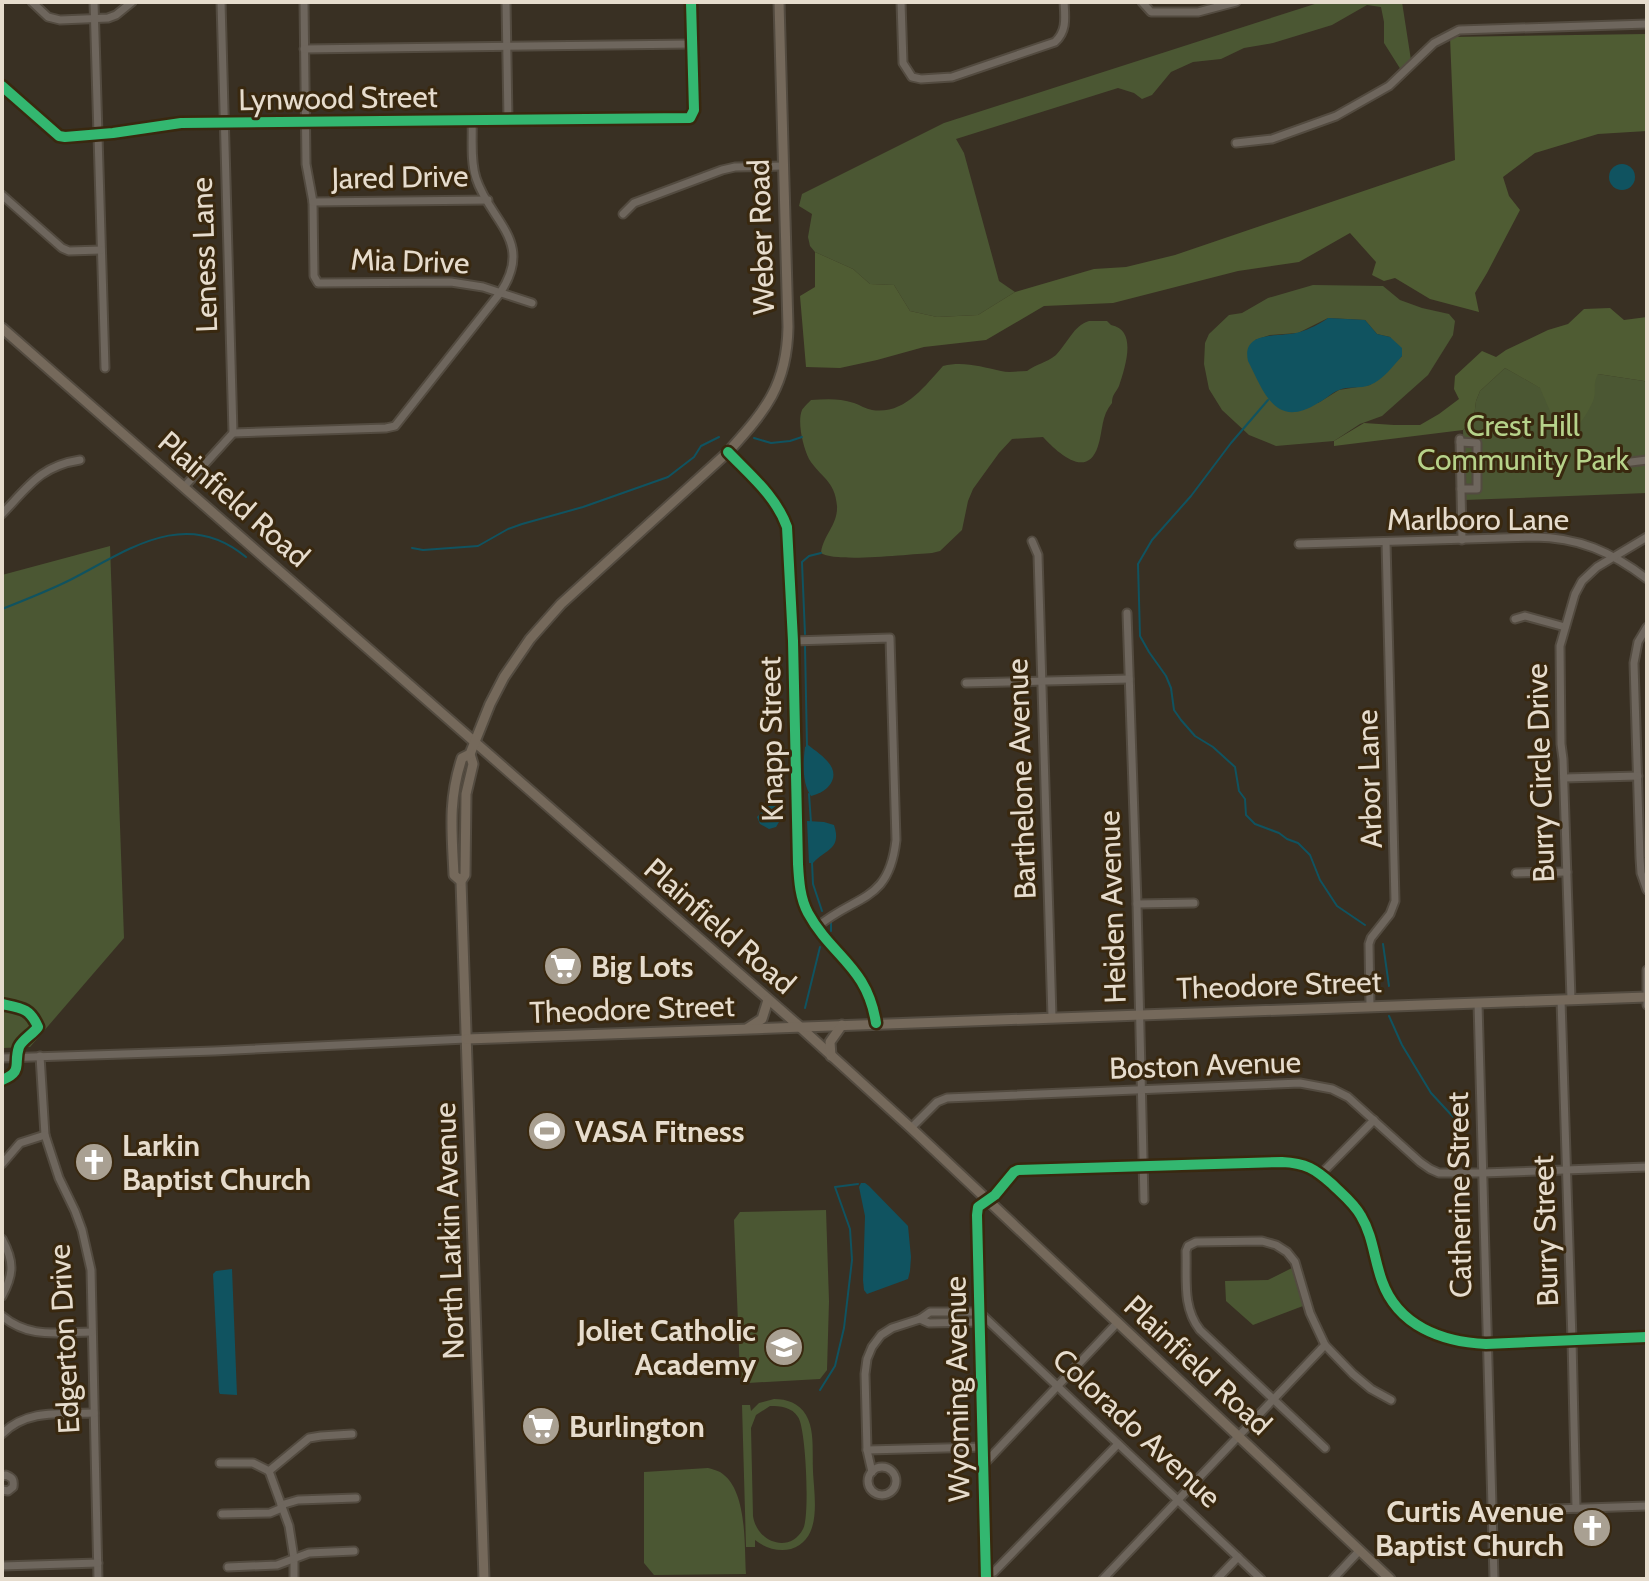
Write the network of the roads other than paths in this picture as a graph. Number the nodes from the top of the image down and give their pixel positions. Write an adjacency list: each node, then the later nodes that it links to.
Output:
1 (32, 2): 13 (street)
2 (94, 2): 13 (street)
3 (132, 2): 13 (street)
4 (221, 2): 22 (street, Leness Lane)
5 (304, 2): 17 (street)
6 (506, 2): 16 (street)
7 (691, 2): 15 (street)
8 (779, 2): 25 (main road, Weber Road)
9 (901, 2): 10 (street)
10 (1064, 2)
11 (1142, 2): 12 (street)
12 (1236, 2)
13 (94, 19): 23 (street)
14 (1647, 24): 24 (street)
15 (692, 44): 16 (street); 20 (street, Lynwood Street)
16 (507, 46): 17 (street); 20 (street)
17 (304, 49): 21 (street)
18 (2, 86): 23 (street, Lynwood Street)
19 (472, 120): 20 (street, Lynwood Street); 21 (street, Lynwood Street); 27 (street)
20 (508, 120)
21 (305, 122): 22 (street, Lynwood Street); 28 (street)
22 (224, 123): 23 (street, Lynwood Street); 35 (street, Leness Lane)
23 (98, 134): 30 (street)
24 (1236, 143)
25 (783, 166): 29 (street); 36 (main road, Weber Road)
26 (2, 195): 30 (street)
27 (488, 200): 28 (street, Jared Drive); 31 (street)
28 (313, 202): 31 (street, Mia Drive)
29 (623, 214)
30 (101, 250): 34 (street)
31 (500, 293): 32 (street, Mia Drive); 35 (street)
32 (532, 303)
33 (2, 328): 40 (main road, Plainfield Road)
34 (105, 368)
35 (233, 433): 40 (street)
36 (728, 452): 54 (street, Knapp Street); 58 (main road, North Larkin Avenue)
37 (80, 460): 42 (street)
38 (1647, 460): 39 (street)
39 (1623, 463)
40 (184, 487): 58 (main road, Plainfield Road)
41 (1461, 489): 41 (street); 44 (street)
42 (2, 514)
43 (1647, 537): 48 (street, Burry Circle Drive)
44 (1462, 540): 46 (street, Marlboro Lane); 48 (street, Marlboro Lane)
45 (1032, 541): 56 (street, Barthelone Avenue)
46 (1386, 542): 47 (street, Marlboro Lane); 73 (street, Arbor Lane)
47 (1299, 544)
48 (1614, 556): 49 (street, Marlboro Lane); 52 (street, Burry Circle Drive)
49 (1647, 579)
50 (1127, 613): 55 (street, Heiden Avenue)
51 (1515, 619): 52 (street)
52 (1565, 627): 60 (street, Burry Circle Drive)
53 (1647, 627): 59 (street)
54 (793, 641): 66 (street, Knapp Street); 66 (street)
55 (1129, 679): 56 (street); 65 (street, Heiden Avenue)
56 (1042, 682): 57 (street); 75 (street, Barthelone Avenue)
57 (966, 683)
58 (475, 742): 69 (main road, Plainfield Road); 80 (main road, North Larkin Avenue)
59 (1638, 776): 60 (street); 63 (street)
60 (1564, 778): 61 (street, Burry Circle Drive)
61 (1567, 872): 62 (street); 70 (street, Burry Circle Drive)
62 (1516, 873)
63 (1647, 890)
64 (1194, 903): 65 (street)
65 (1137, 904): 74 (street, Heiden Avenue)
66 (817, 927): 76 (street, Knapp Street)
67 (1647, 970): 68 (street)
68 (1647, 997): 70 (main road, Theodore Street); 72 (street)
69 (768, 1000): 78 (main road, Plainfield Road); 79 (main road)
70 (1566, 1000): 71 (main road, Theodore Street); 91 (street, Burry Street)
71 (1478, 1003): 73 (main road, Theodore Street); 92 (street, Catherine Street)
72 (1647, 1005)
73 (1370, 1006): 74 (main road, Theodore Street)
74 (1139, 1014): 75 (main road, Theodore Street); 84 (street, Heiden Avenue)
75 (1052, 1017): 76 (main road, Theodore Street)
76 (876, 1023): 77 (main road, Theodore Street)
77 (842, 1025): 78 (main road, Theodore Street); 82 (main road)
78 (799, 1026): 79 (main road, Theodore Street); 82 (main road, Plainfield Road)
79 (746, 1029): 80 (main road, Theodore Street)
80 (466, 1039): 81 (street, Theodore Street); 144 (main road, North Larkin Avenue)
81 (40, 1056): 83 (street, Theodore Street); 87 (street, Edgerton Drive)
82 (831, 1056): 86 (main road, Plainfield Road)
83 (2, 1058)
84 (1141, 1091): 85 (street, Boston Avenue); 86 (street, Boston Avenue); 89 (street, Heiden Avenue)
85 (1374, 1120): 92 (street, Boston Avenue); 93 (street)
86 (911, 1128): 95 (main road, Plainfield Road)
87 (45, 1135): 88 (street); 105 (street, Edgerton Drive)
88 (2, 1164)
89 (1143, 1165): 93 (street); 94 (street, Heiden Avenue); 95 (street)
90 (1647, 1167): 91 (street, Boston Avenue)
91 (1567, 1170): 92 (street, Boston Avenue); 107 (street, Burry Street)
92 (1483, 1173): 108 (street, Catherine Street)
93 (1321, 1174): 108 (street)
94 (1144, 1200)
95 (986, 1201): 99 (street, Wyoming Avenue); 103 (main road, Plainfield Road)
96 (2, 1239): 97 (street)
97 (2, 1296)
98 (930, 1310): 99 (street); 101 (street); 104 (street)
99 (979, 1312): 102 (street, Wyoming Avenue); 110 (street, Colorado Avenue)
100 (2, 1316): 105 (street)
101 (920, 1319): 104 (street); 120 (street)
102 (980, 1322): 104 (street); 118 (street, Wyoming Avenue)
103 (1118, 1322): 110 (street); 116 (main road, Plainfield Road)
104 (929, 1326)
105 (91, 1332): 113 (street, Edgerton Drive)
106 (1647, 1337): 107 (street)
107 (1572, 1340): 108 (street); 131 (street, Burry Street)
108 (1486, 1344): 132 (street, Catherine Street)
109 (1325, 1345): 111 (street); 111 (street); 112 (street)
110 (1057, 1387): 117 (street, Colorado Avenue); 122 (street)
111 (1273, 1399): 116 (street); 119 (street)
112 (1391, 1400)
113 (94, 1413): 114 (street); 138 (street, Edgerton Drive)
114 (2, 1434)
115 (352, 1434): 123 (street)
116 (1239, 1437): 128 (street); 134 (main road, Plainfield Road)
117 (1118, 1444): 128 (street, Colorado Avenue); 141 (street)
118 (983, 1447): 120 (street); 122 (street, Wyoming Avenue)
119 (1325, 1448)
120 (867, 1450): 124 (street)
121 (220, 1463): 123 (street)
122 (984, 1464): 141 (street, Wyoming Avenue)
123 (269, 1471): 130 (street)
124 (872, 1472)
125 (2, 1476): 126 (street)
126 (2, 1490)
127 (356, 1498): 130 (street)
128 (1178, 1500): 136 (street, Colorado Avenue); 145 (street)
129 (1647, 1506): 131 (street)
130 (282, 1507): 133 (street); 137 (street)
131 (1576, 1508): 132 (street)
132 (1492, 1511): 150 (street, Catherine Street)
133 (222, 1514)
134 (1360, 1550): 148 (street); 149 (main road, Plainfield Road)
135 (354, 1551): 137 (street)
136 (1238, 1557): 146 (street); 147 (street, Colorado Avenue)
137 (294, 1558): 140 (street); 143 (street)
138 (98, 1563): 139 (street); 142 (street, Edgerton Drive)
139 (2, 1566)
140 (228, 1567)
141 (986, 1577)
142 (98, 1579)
143 (294, 1579)
144 (484, 1579)
145 (1103, 1579)
146 (1217, 1579)
147 (1261, 1579)
148 (1333, 1579)
149 (1390, 1579)
150 (1494, 1579)

